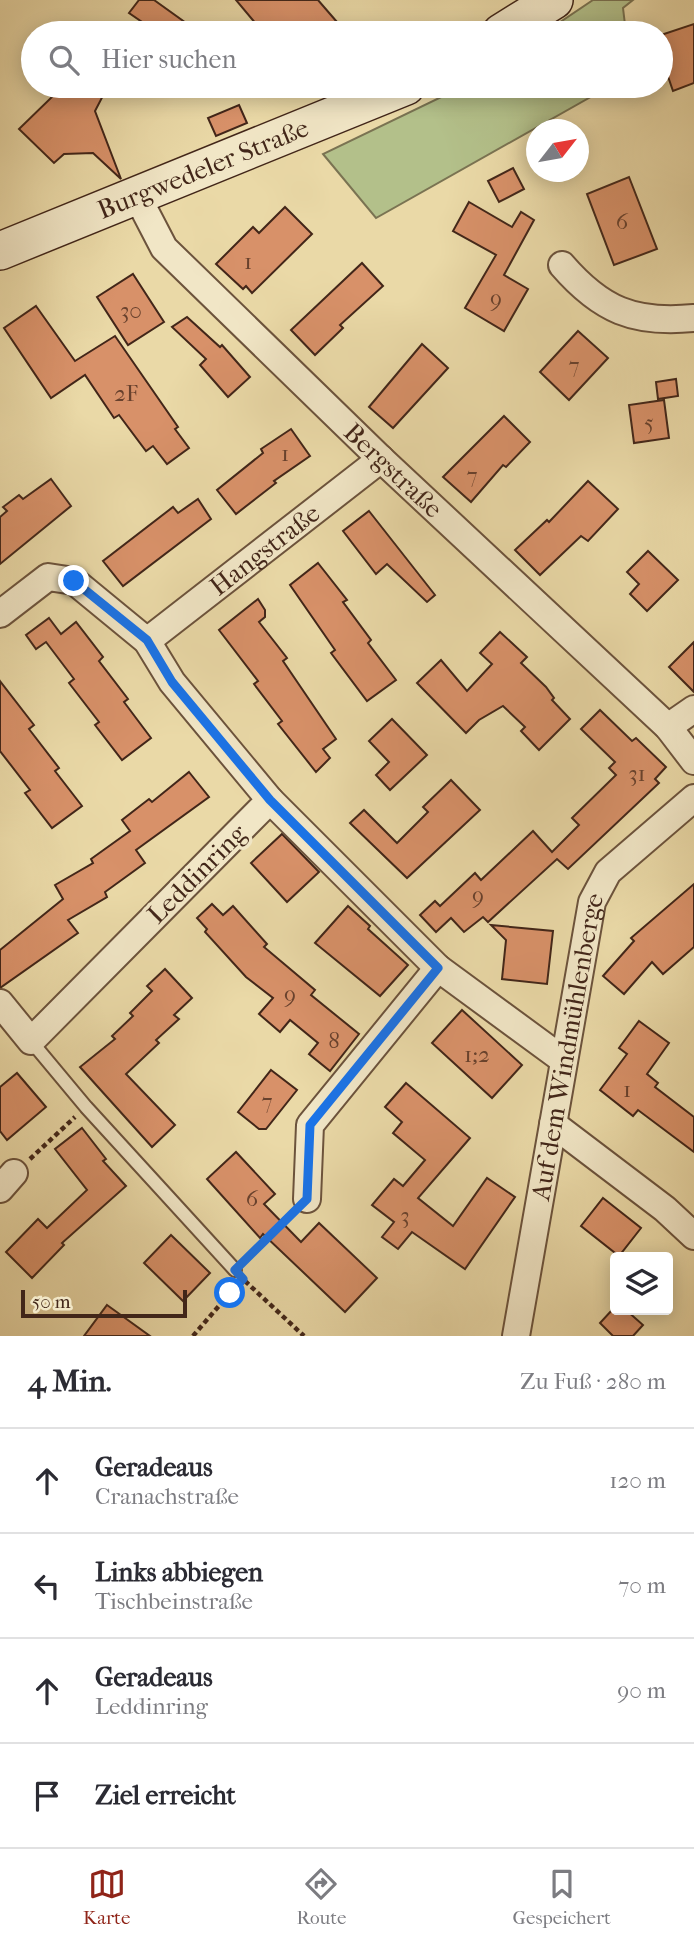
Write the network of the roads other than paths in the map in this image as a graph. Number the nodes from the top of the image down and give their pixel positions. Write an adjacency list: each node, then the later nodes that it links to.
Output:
1 (554, 0): 2 (main road)
2 (520, 21)
3 (376, 98): 4 (main road, Burgwedeler Straße)
4 (137, 196): 5 (main road, Burgwedeler Straße); 8 (street, Bergstraße)
5 (0, 251)
6 (562, 265): 7 (street)
7 (694, 318)
8 (381, 459): 10 (street, Hangstraße); 12 (street, Bergstraße)
9 (0, 614): 10 (street)
10 (147, 640): 15 (street)
11 (694, 709): 12 (street)
12 (668, 727): 13 (street, Bergstraße)
13 (694, 761)
14 (694, 798): 19 (street, Auf dem Windmühlenberge)
15 (270, 800): 16 (street); 18 (street, Leddinring)
16 (438, 968): 19 (street); 21 (street)
17 (0, 1003): 18 (street)
18 (32, 1041): 23 (lane)
19 (562, 1059): 20 (street, Auf dem Windmühlenberge)
20 (553, 1124): 22 (street); 24 (street, Auf dem Windmühlenberge)
21 (307, 1199)
22 (694, 1236)
23 (239, 1274)
24 (516, 1336)

